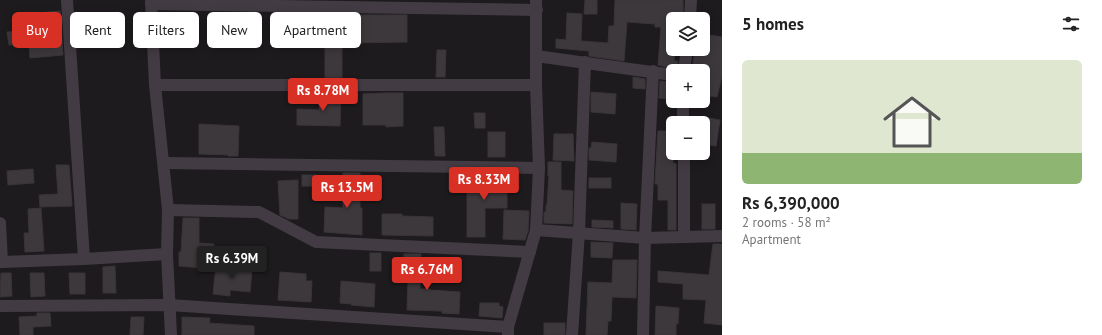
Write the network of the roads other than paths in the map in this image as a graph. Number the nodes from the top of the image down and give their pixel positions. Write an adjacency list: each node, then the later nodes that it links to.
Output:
1 (67, 0): 24 (street)
2 (691, 0): 5 (street)
3 (151, 2): 4 (street); 10 (street)
4 (536, 5): 6 (street)
5 (690, 12)
6 (536, 56): 7 (street); 11 (street)
7 (585, 62): 8 (street); 18 (street)
8 (653, 71): 9 (street); 21 (street)
9 (666, 74)
10 (155, 85): 11 (street); 13 (street)
11 (536, 85): 14 (street)
12 (684, 160): 19 (street)
13 (164, 163): 14 (street); 15 (street)
14 (539, 168): 17 (street)
15 (168, 210): 22 (street); 23 (street)
16 (0, 223): 25 (street)
17 (536, 230): 18 (street); 22 (street)
18 (579, 232): 21 (street); 30 (street)
19 (684, 236): 20 (street); 21 (street)
20 (722, 236)
21 (644, 238): 31 (street)
22 (530, 252): 28 (street)
23 (167, 254): 24 (street); 26 (street)
24 (84, 260): 25 (street)
25 (1, 262)
26 (168, 305): 27 (street); 28 (street); 29 (street)
27 (0, 306)
28 (508, 331)
29 (171, 335)
30 (572, 335)
31 (643, 335)

